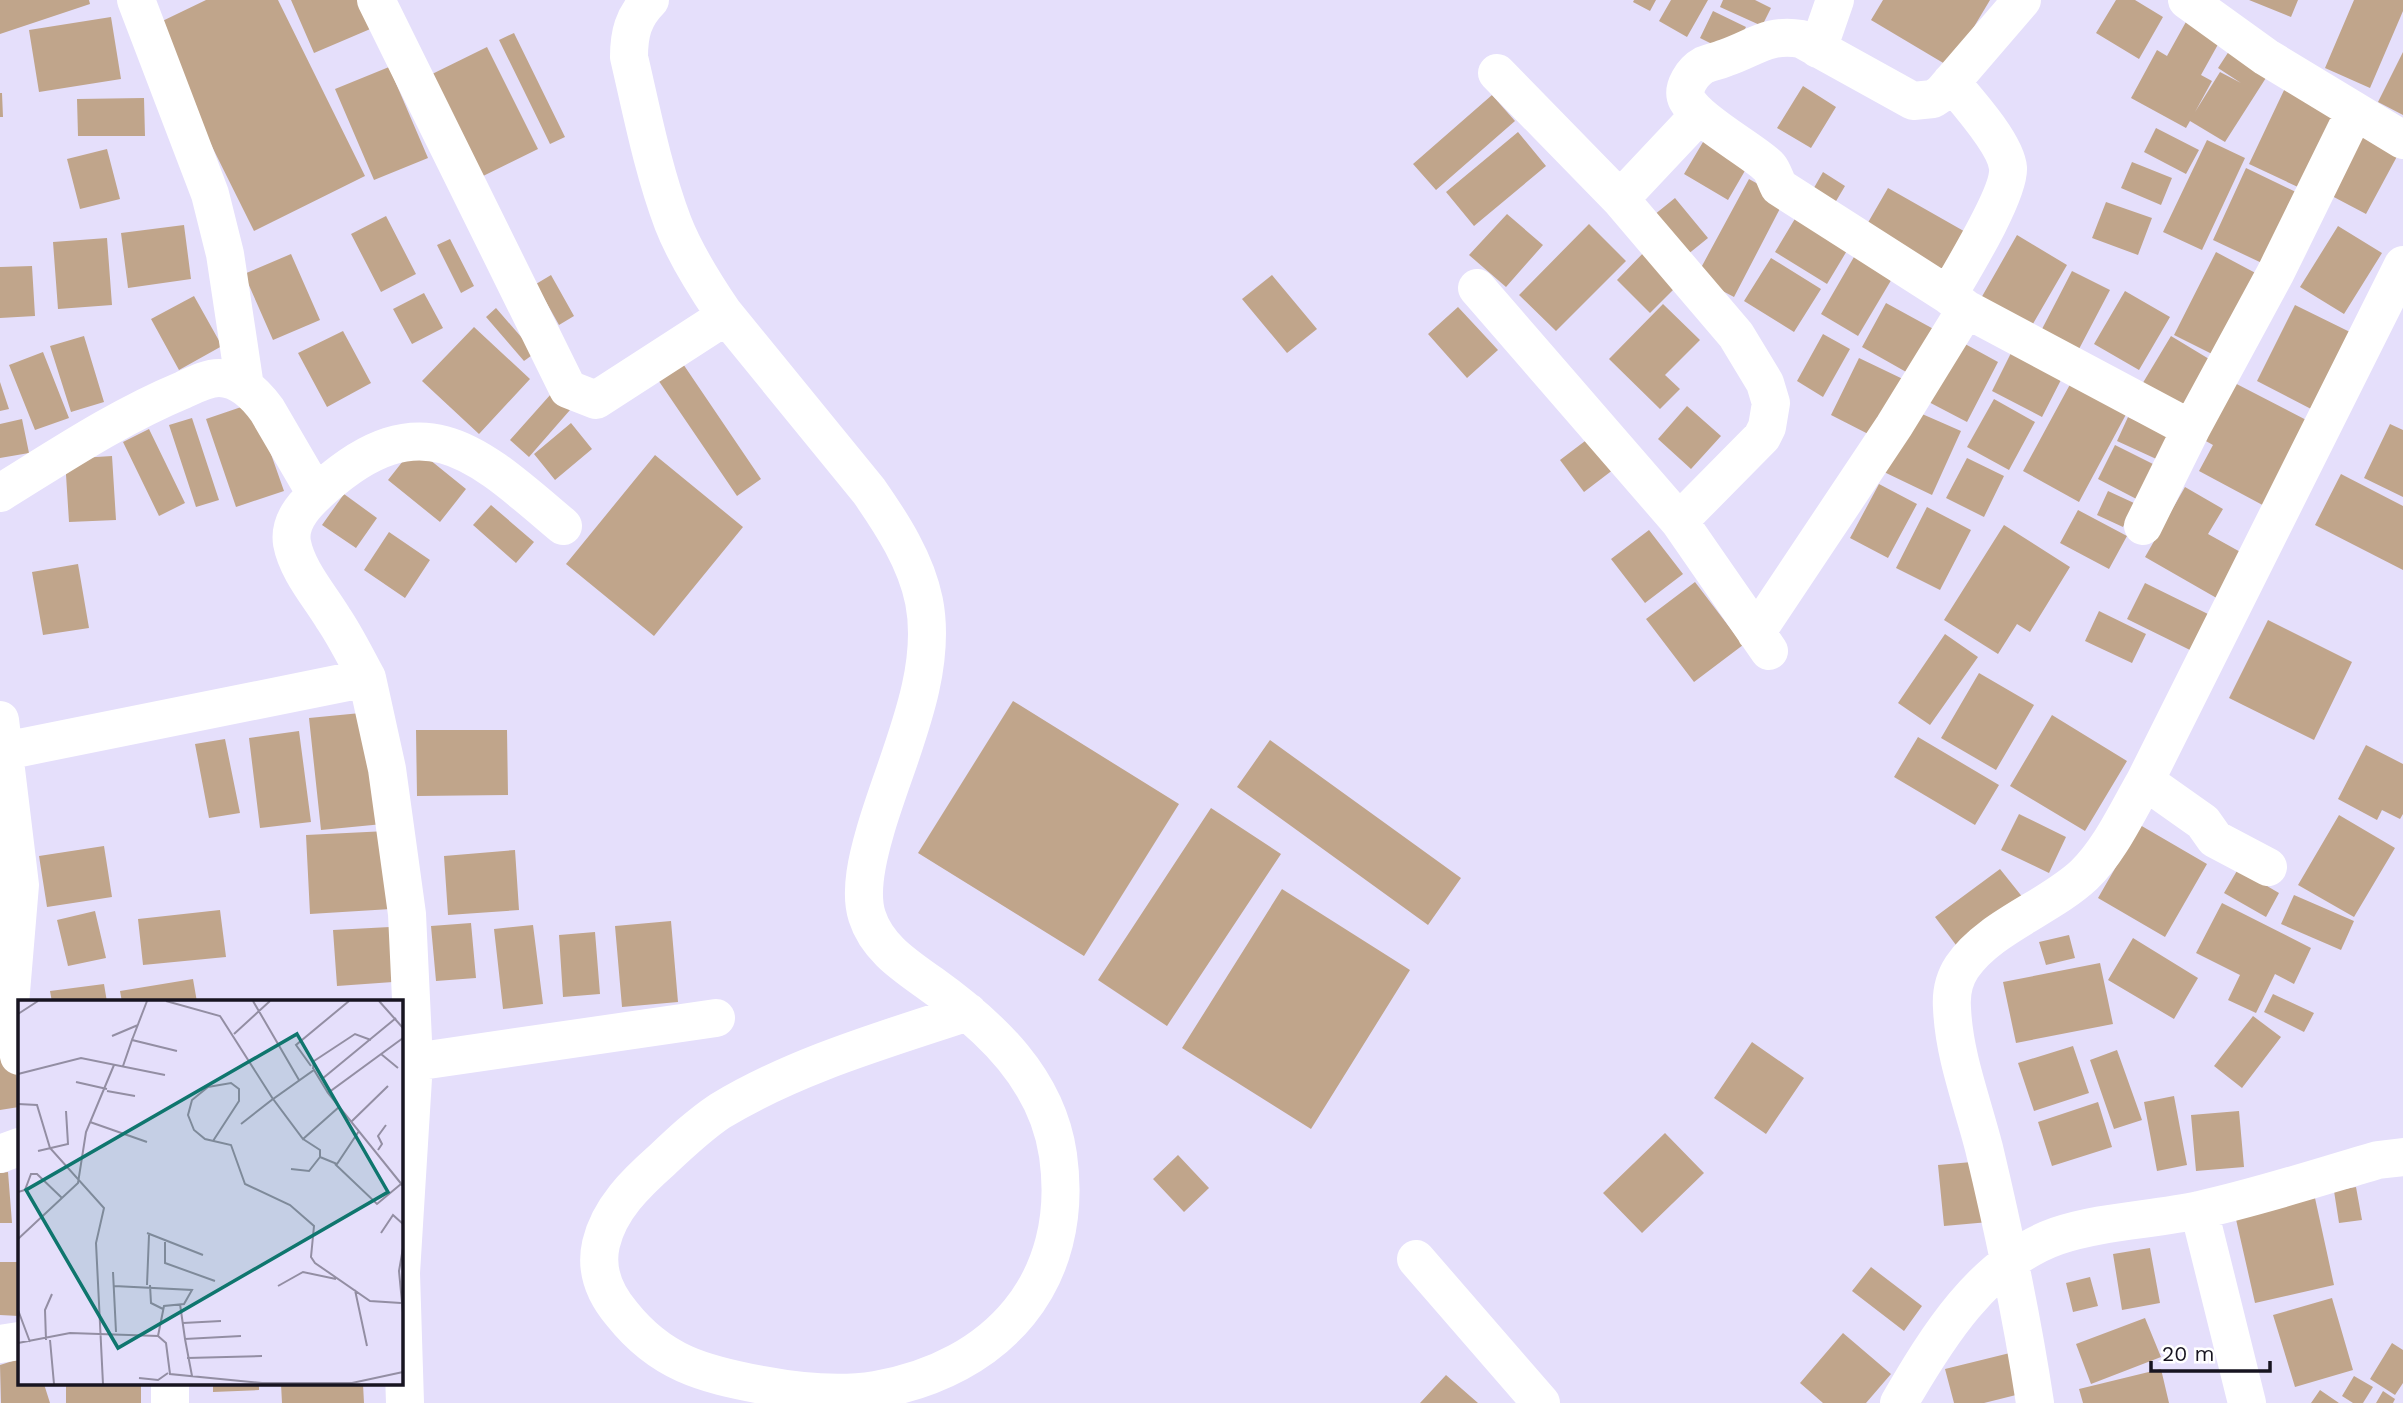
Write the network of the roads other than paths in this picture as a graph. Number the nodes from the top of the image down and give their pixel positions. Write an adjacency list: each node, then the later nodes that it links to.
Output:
1 (136, 0): 18 (street)
2 (376, 0): 17 (street)
3 (650, 0): 17 (street)
4 (1835, 0): 7 (street)
5 (2022, 0): 9 (street)
6 (2187, 0): 10 (street)
7 (1818, 49): 9 (street); 11 (street)
8 (1497, 73): 13 (street)
9 (1951, 82): 16 (street)
10 (2355, 111): 12 (street); 19 (street)
11 (1699, 115): 13 (street); 16 (street)
12 (2403, 140)
13 (1620, 199): 22 (street)
14 (2403, 265): 27 (street)
15 (1477, 288): 22 (street)
16 (1957, 302): 19 (street); 22 (street)
17 (726, 316): 31 (street)
18 (245, 387): 20 (street); 21 (street)
19 (2191, 429): 24 (street)
20 (0, 493)
21 (316, 494): 23 (street); 25 (street)
22 (1679, 521)
23 (563, 526)
24 (2143, 526)
25 (367, 678): 26 (street); 34 (street)
26 (3, 736): 29 (street)
27 (2145, 782): 28 (street); 41 (street)
28 (2268, 867)
29 (10, 886): 30 (street)
30 (5, 1005): 33 (street)
31 (968, 1012): 31 (street)
32 (716, 1018): 34 (street)
33 (18, 1052)
34 (407, 1063): 39 (street)
35 (18, 1147): 36 (street)
36 (0, 1154)
37 (2403, 1157): 38 (street)
38 (2199, 1210): 41 (street); 49 (street)
39 (402, 1238)
40 (1416, 1259): 46 (street)
41 (2009, 1263): 47 (street); 48 (street)
42 (402, 1306): 45 (street)
43 (18, 1341): 44 (street)
44 (0, 1344)
45 (405, 1403)
46 (1541, 1403)
47 (1899, 1403)
48 (2035, 1403)
49 (2247, 1403)

